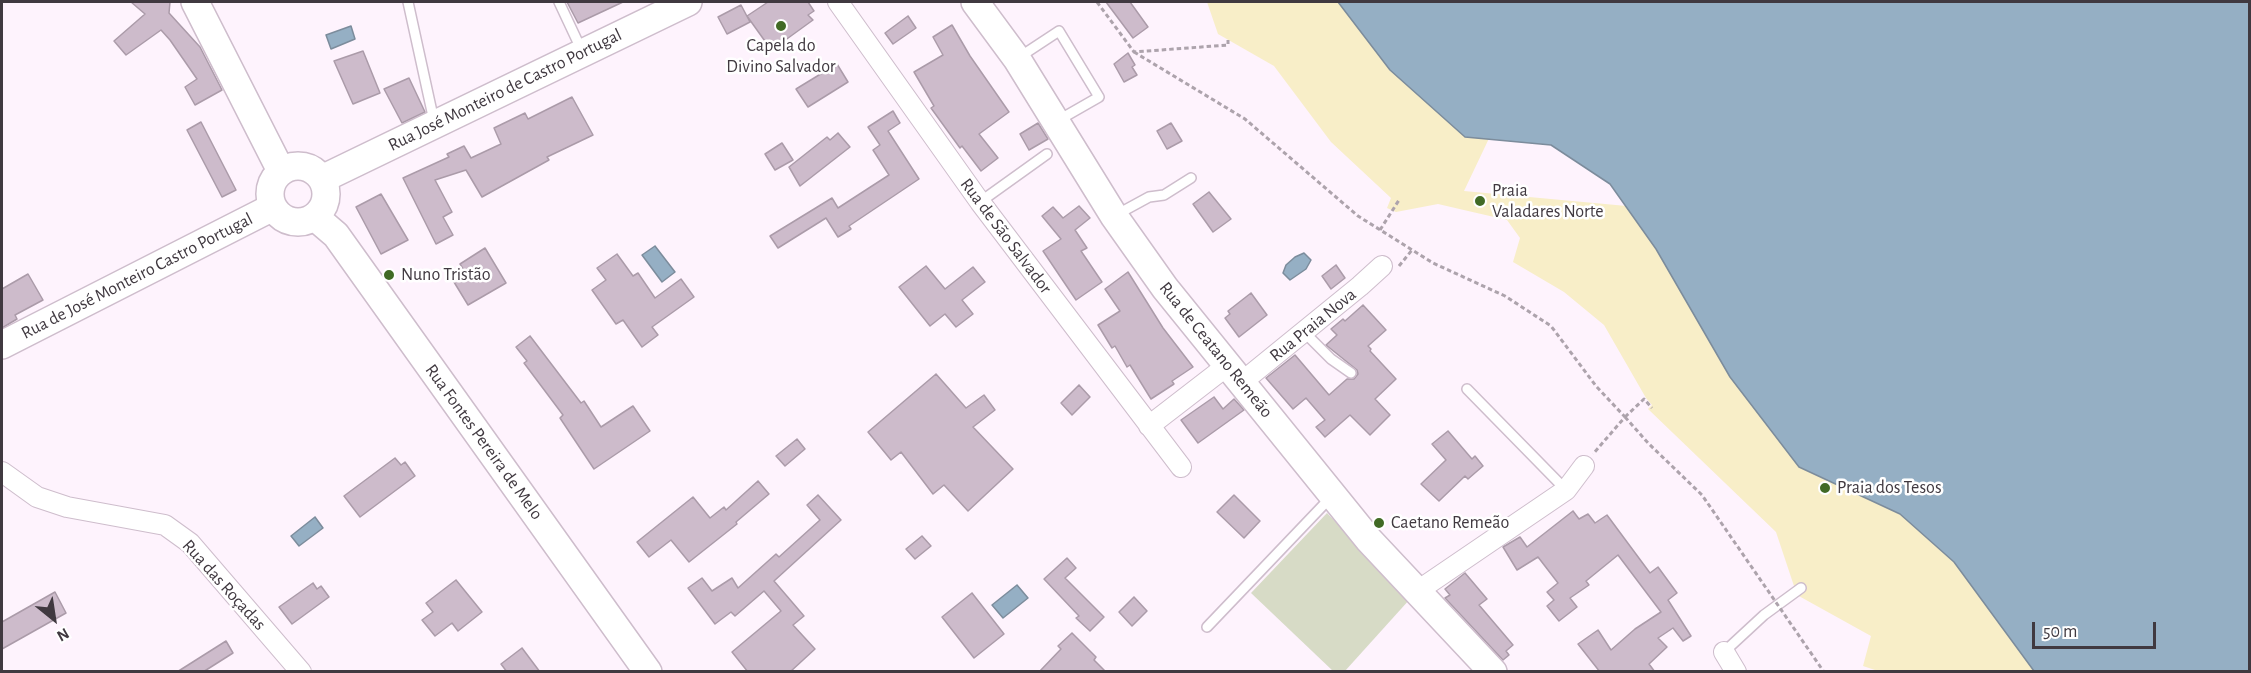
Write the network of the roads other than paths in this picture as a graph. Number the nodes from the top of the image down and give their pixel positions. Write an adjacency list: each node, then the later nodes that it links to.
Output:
1 (195, 2): 12 (main road)
2 (408, 2): 10 (lane)
3 (559, 2): 7 (lane)
4 (688, 2): 7 (main road, Rua José Monteiro de Castro Portugal)
5 (838, 2): 15 (street, Rua de São Salvador)
6 (975, 2): 8 (main road, Rua de Ceatano Remeão)
7 (583, 54): 10 (main road, Rua José Monteiro de Castro Portugal)
8 (1017, 58): 9 (main road, Rua de Ceatano Remeão); 9 (lane)
9 (1057, 121): 17 (main road, Rua de Ceatano Remeão)
10 (435, 123): 14 (main road, Rua José Monteiro de Castro Portugal)
11 (1047, 154): 15 (lane)
12 (281, 171): 14 (main road); 16 (main road, Rua de José Monteiro Castro Portugal)
13 (1191, 178): 17 (lane)
14 (322, 179): 18 (main road)
15 (980, 202): 25 (street, Rua de São Salvador)
16 (273, 207): 18 (main road, Rua de José Monteiro Castro Portugal); 21 (main road, Rua de José Monteiro Castro Portugal)
17 (1114, 216): 22 (main road, Rua de Ceatano Remeão)
18 (315, 217): 36 (main road, Rua Fontes Pereira de Melo)
19 (1389, 268): 20 (street, Rua Praia Nova)
20 (1304, 332): 22 (street, Rua Praia Nova); 23 (lane)
21 (2, 345)
22 (1235, 373): 25 (street, Rua Praia Nova); 30 (main road, Rua de Ceatano Remeão)
23 (1351, 373)
24 (1467, 389): 29 (lane)
25 (1149, 426): 26 (street, Rua de São Salvador)
26 (1181, 466)
27 (1584, 466): 29 (street)
28 (2, 472): 35 (street, Rua das Roçadas)
29 (1566, 490): 32 (street)
30 (1333, 495): 32 (main road, Rua de Ceatano Remeão); 33 (lane)
31 (1801, 588): 34 (lane)
32 (1419, 590): 37 (main road, Rua de Ceatano Remeão)
33 (1207, 627)
34 (1724, 652): 38 (street)
35 (301, 672)
36 (648, 672)
37 (1493, 672)
38 (1736, 672)

